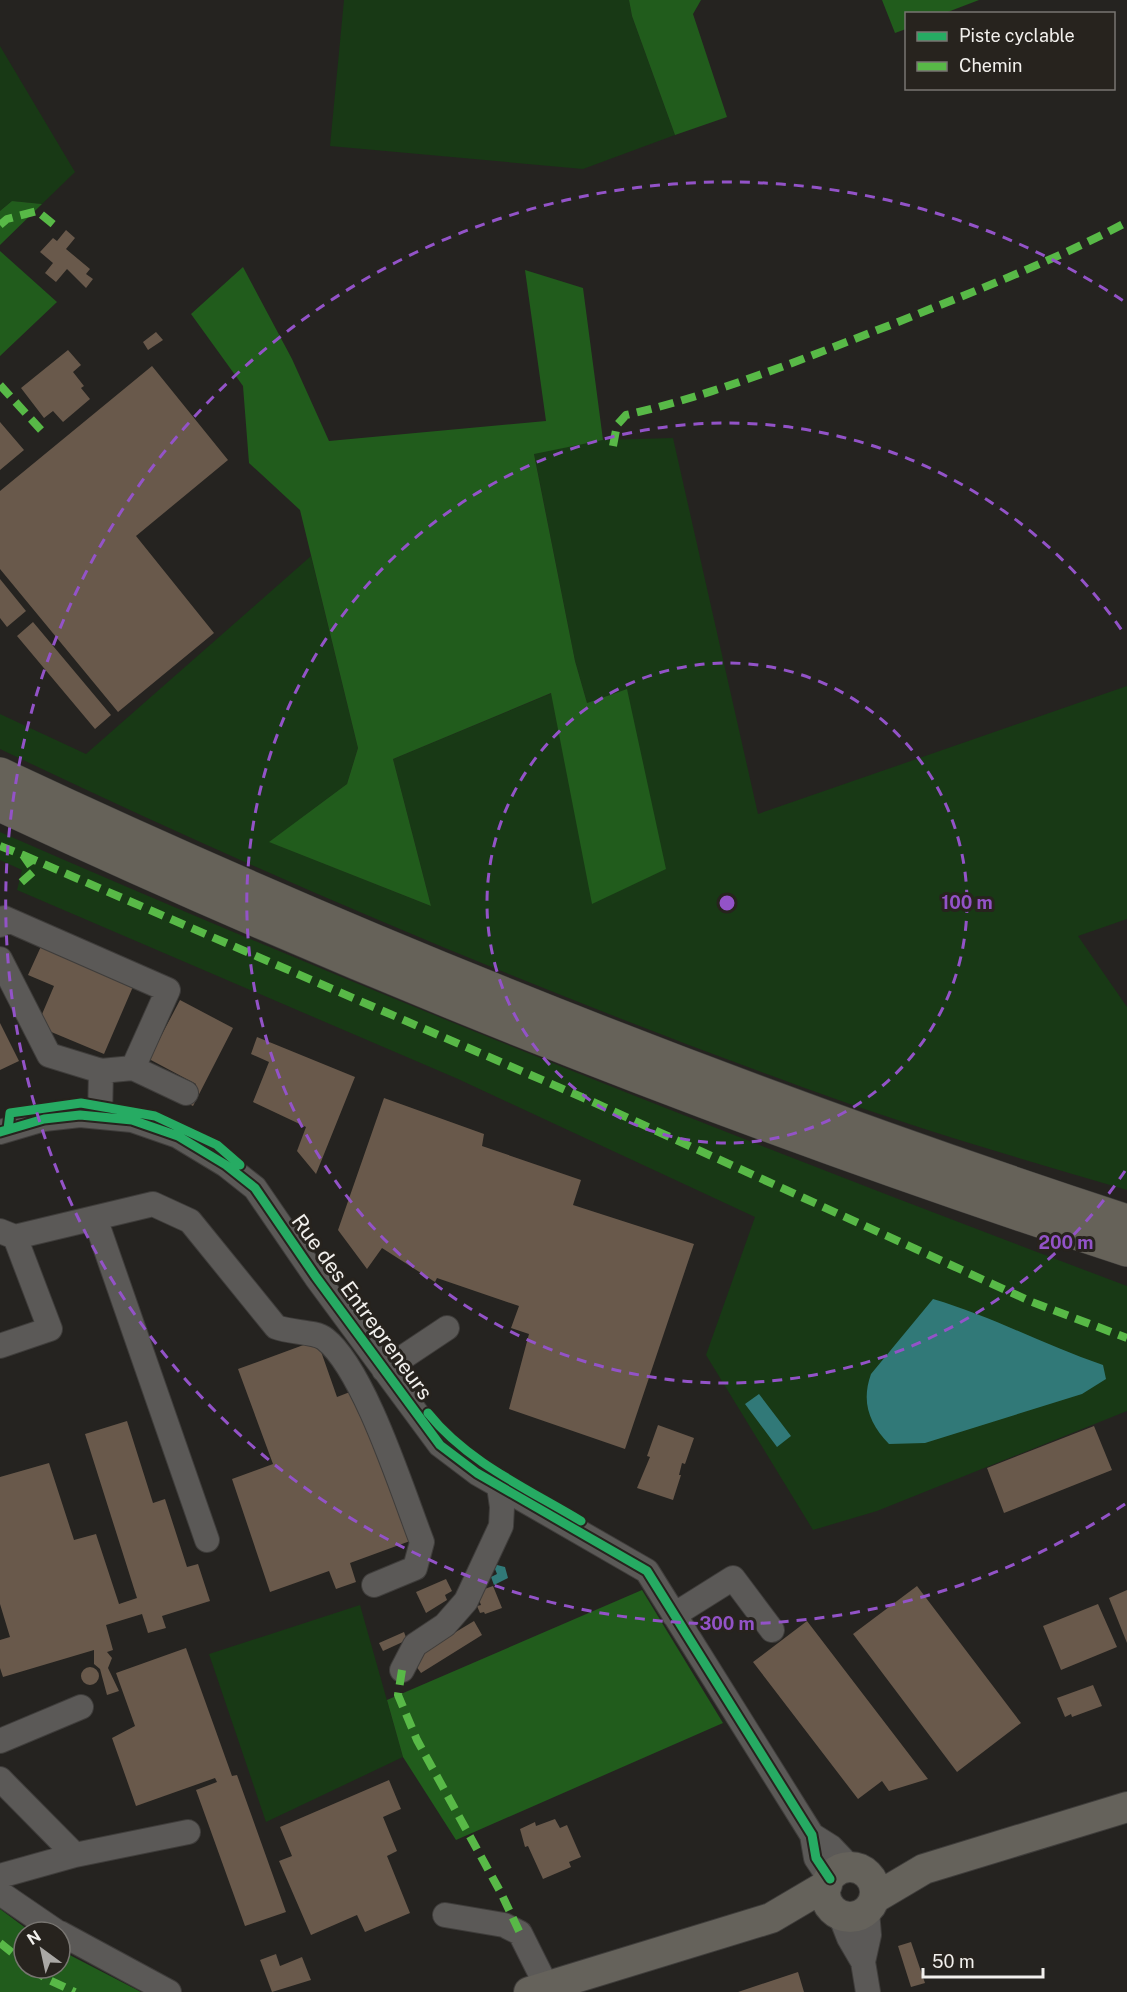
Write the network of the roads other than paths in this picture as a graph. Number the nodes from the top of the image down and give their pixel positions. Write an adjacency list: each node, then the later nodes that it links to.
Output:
1 (0, 774): 11 (highway)
2 (0, 805): 12 (highway)
3 (0, 925): 5 (street)
4 (0, 959): 6 (street)
5 (133, 1068): 6 (street); 7 (street)
6 (101, 1071): 8 (street)
7 (186, 1093)
8 (100, 1117): 9 (street, Rue des Entrepreneurs); 18 (street, Rue des Entrepreneurs)
9 (0, 1132)
10 (95, 1218): 13 (street); 20 (street); 21 (street)
11 (1127, 1221)
12 (1071, 1232): 14 (highway); 15 (highway)
13 (7, 1234): 17 (street)
14 (1127, 1250)
15 (1127, 1269)
16 (447, 1328): 18 (street)
17 (0, 1346)
18 (384, 1370): 19 (street, Rue des Entrepreneurs)
19 (499, 1486): 22 (street, Rue des Entrepreneurs); 24 (street)
20 (207, 1540)
21 (374, 1585)
22 (674, 1615): 23 (street); 32 (street, Rue des Entrepreneurs)
23 (772, 1630)
24 (402, 1670)
25 (81, 1707): 26 (street)
26 (0, 1741)
27 (0, 1779): 30 (street)
28 (1127, 1807): 32 (main road)
29 (188, 1832): 30 (street)
30 (75, 1855): 31 (street)
31 (0, 1876)
32 (849, 1892): 37 (main road); 39 (street)
33 (0, 1893): 35 (street)
34 (445, 1915): 37 (street)
35 (40, 1920)
36 (72, 1940): 38 (street)
37 (538, 1989)
38 (169, 1992)
39 (868, 1992)

